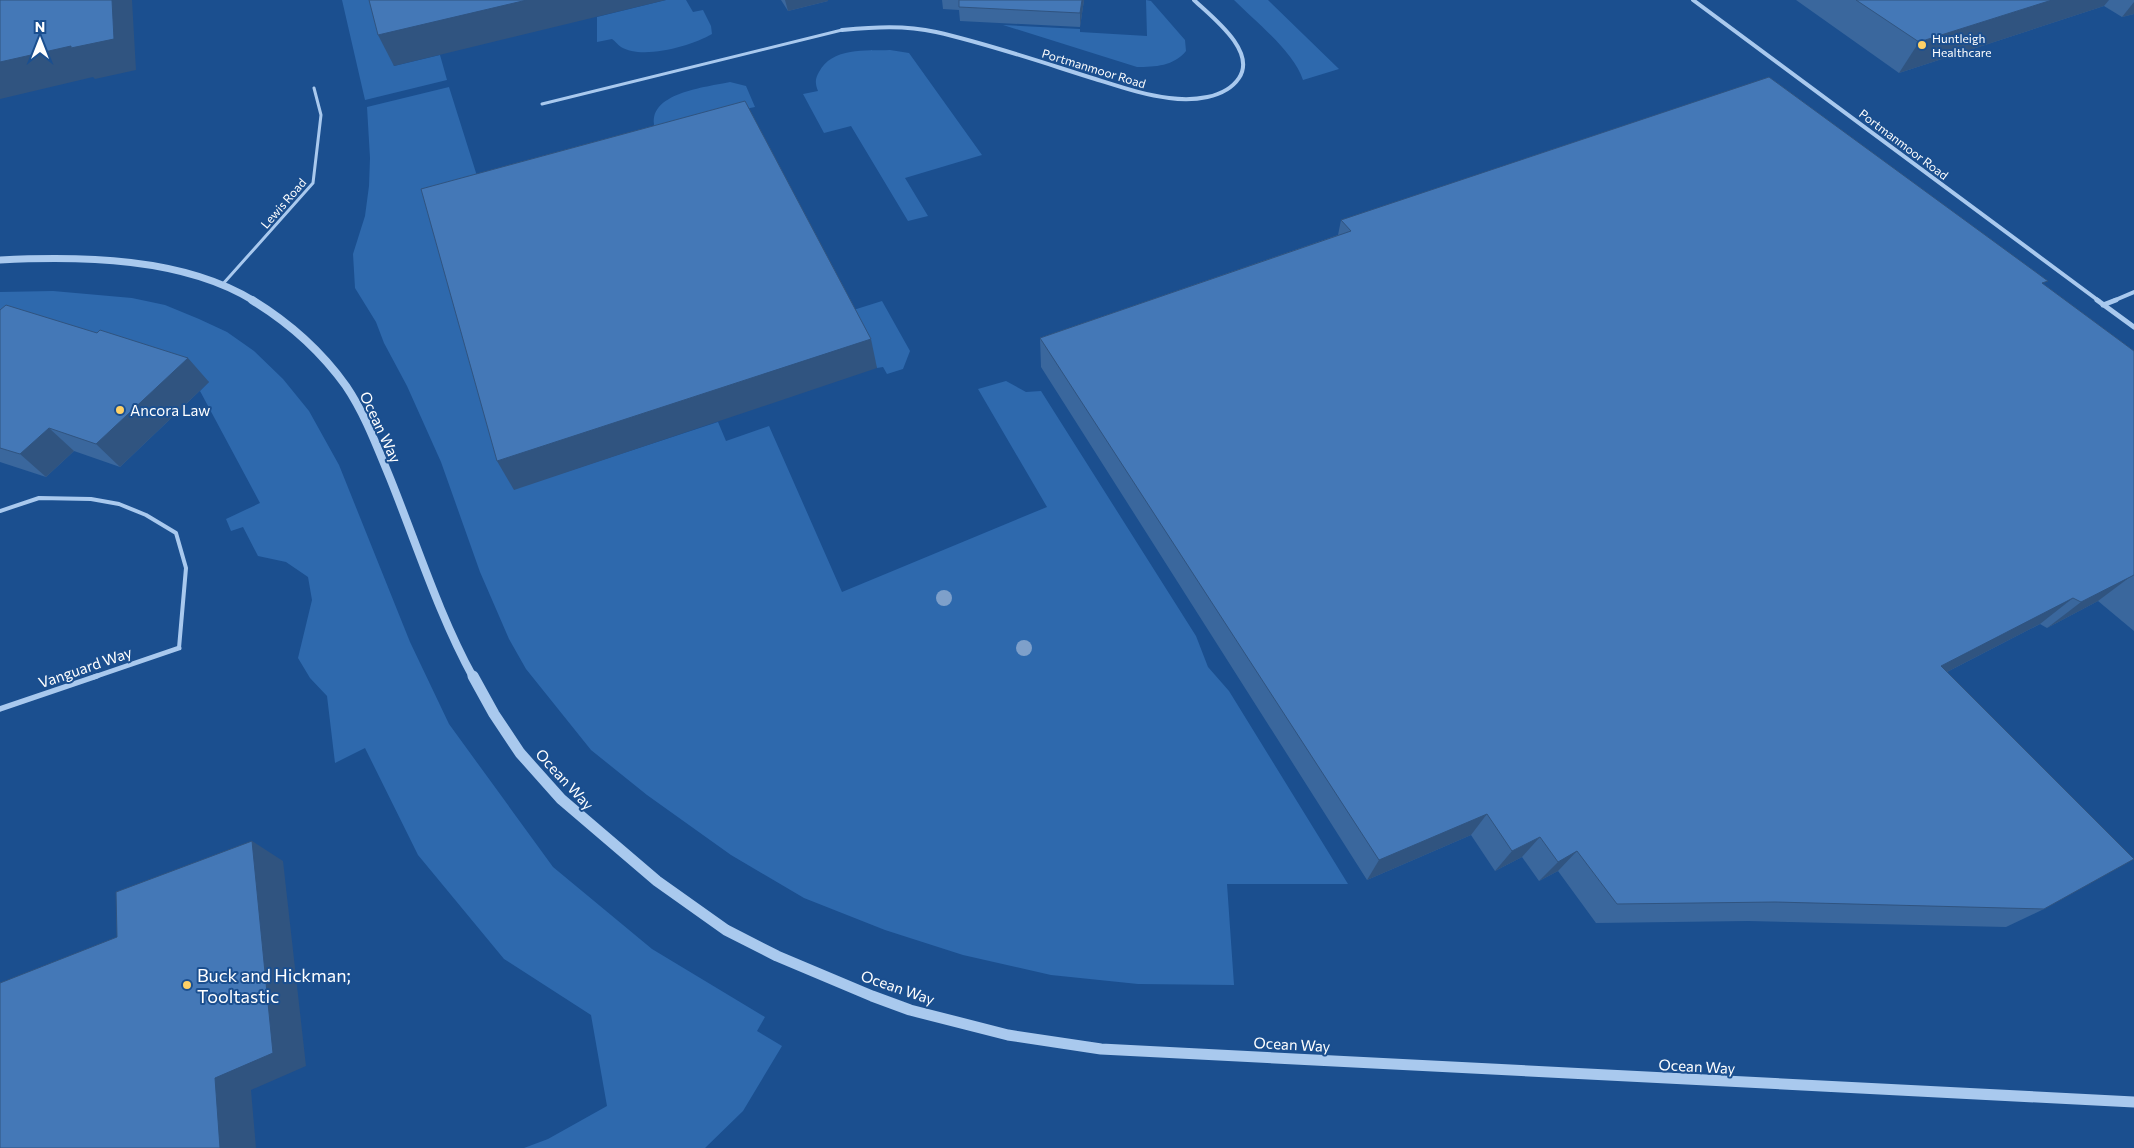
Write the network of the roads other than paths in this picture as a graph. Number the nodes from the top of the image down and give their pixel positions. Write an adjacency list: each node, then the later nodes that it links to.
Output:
1 (1194, 0): 3 (street, Portmanmoor Road)
2 (1693, 0): 9 (street, Portmanmoor Road)
3 (842, 30): 5 (lane)
4 (314, 88): 7 (lane, Lewis Road)
5 (542, 104)
6 (0, 260): 7 (street, Ocean Way)
7 (222, 285): 14 (street, Ocean Way)
8 (2134, 292): 9 (street)
9 (2103, 305): 10 (street, Portmanmoor Road)
10 (2134, 327)
11 (0, 511): 12 (lane)
12 (178, 648): 13 (street, Vanguard Way)
13 (0, 709)
14 (2134, 1102)

